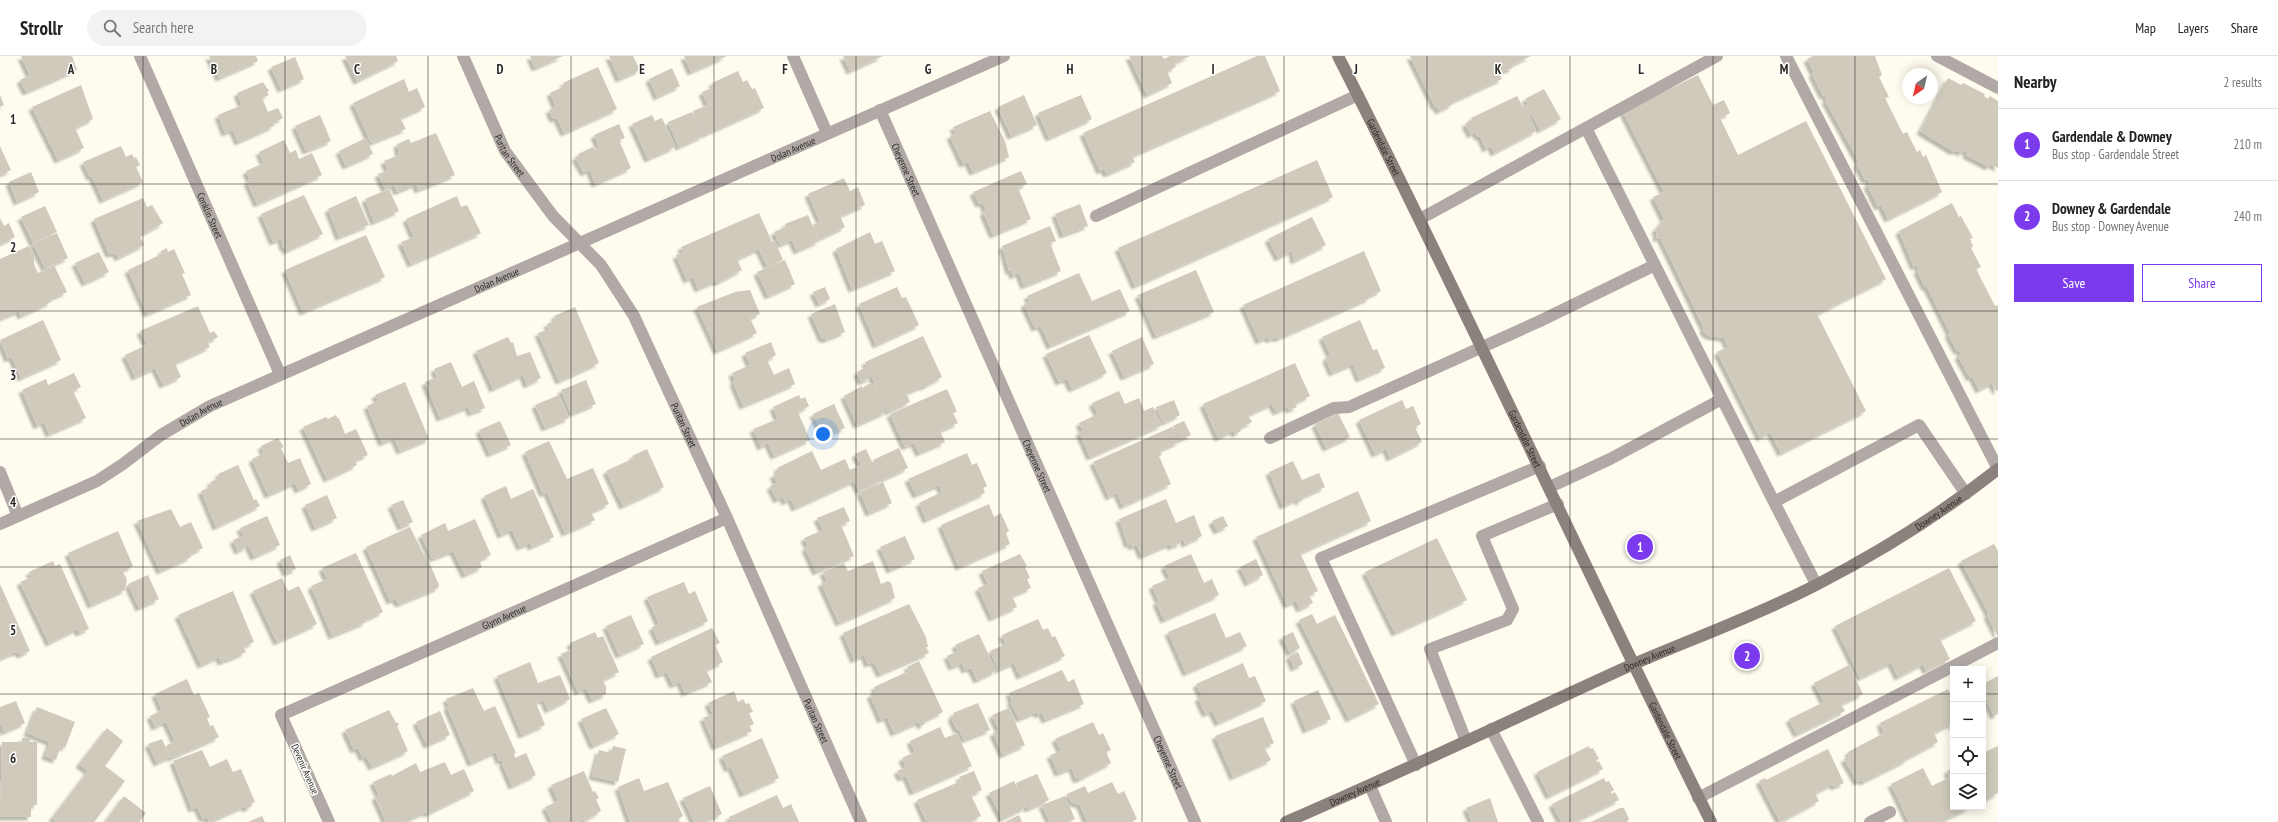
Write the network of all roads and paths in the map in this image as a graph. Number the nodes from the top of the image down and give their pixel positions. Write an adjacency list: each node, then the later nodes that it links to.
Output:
1 (140, 56): 19 (street, Conklin Street)
2 (463, 56): 16 (street, Puritan Street)
3 (793, 56): 13 (street)
4 (1004, 56): 11 (street, Dolan Avenue)
5 (1338, 56): 10 (street, Gardendale Street)
6 (1717, 56): 12 (street)
7 (1786, 56): 23 (street)
8 (1937, 56): 9 (street)
9 (1998, 88)
10 (1358, 95): 14 (street); 15 (street, Gardendale Street)
11 (880, 110): 13 (street, Dolan Avenue); 44 (street, Cheyenne Street)
12 (1586, 128): 15 (street); 17 (street)
13 (827, 133): 16 (street, Dolan Avenue)
14 (1096, 216)
15 (1420, 219): 18 (street, Gardendale Street)
16 (581, 244): 19 (street, Dolan Avenue); 30 (street, Puritan Street)
17 (1655, 265): 18 (street); 20 (street)
18 (1482, 347): 21 (street); 22 (street, Gardendale Street)
19 (280, 374): 29 (street, Dolan Avenue)
20 (1722, 399): 25 (street); 27 (street)
21 (1270, 438)
22 (1540, 466): 25 (street, Gardendale Street); 38 (street)
23 (1998, 469): 26 (street, Downey Avenue)
24 (0, 472): 29 (street)
25 (1550, 487): 28 (street, Gardendale Street)
26 (1966, 494): 27 (street); 32 (street, Downey Avenue)
27 (1774, 502): 32 (street)
28 (1558, 504): 34 (street, Gardendale Street); 37 (street)
29 (18, 516): 31 (street, Dolan Avenue)
30 (727, 518): 35 (street, Glynn Avenue); 43 (street, Puritan Street)
31 (0, 524)
32 (1816, 584): 34 (street, Downey Avenue)
33 (1998, 643): 40 (street)
34 (1632, 665): 36 (street, Downey Avenue); 40 (street, Gardendale Street)
35 (281, 715): 42 (street, Devenir Avenue)
36 (1491, 728): 37 (street, Downey Avenue); 47 (street)
37 (1466, 741): 38 (street, Downey Avenue)
38 (1416, 765): 39 (street, Downey Avenue)
39 (1370, 786): 45 (street, Downey Avenue); 46 (street)
40 (1698, 798): 48 (street, Gardendale Street)
41 (1890, 812): 49 (street)
42 (329, 822)
43 (861, 822)
44 (1195, 822)
45 (1286, 822)
46 (1386, 822)
47 (1538, 822)
48 (1711, 822)
49 (1870, 822)

